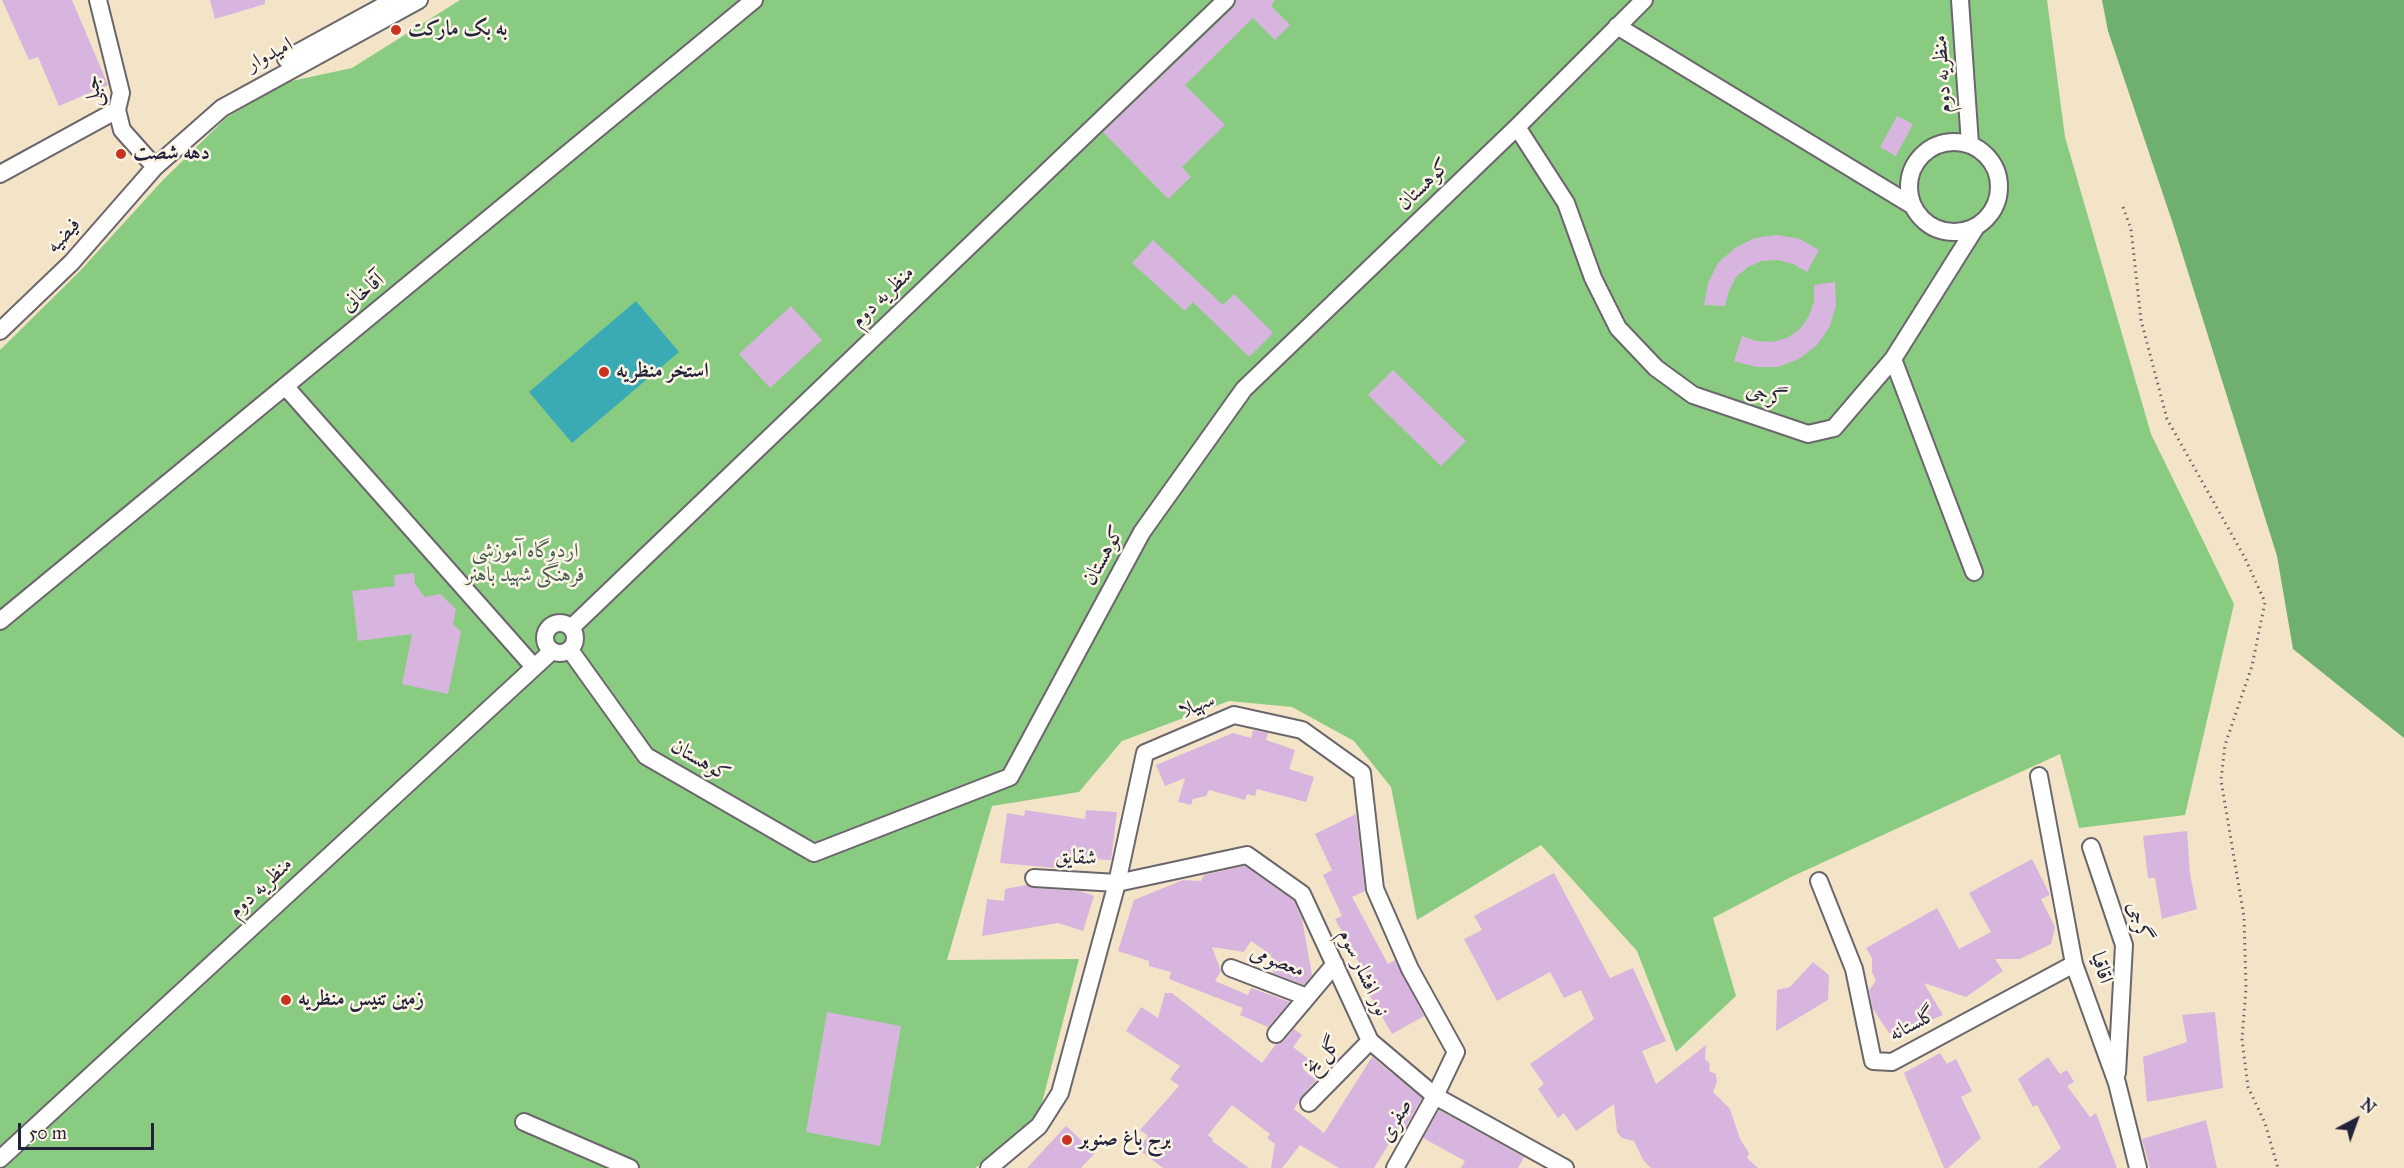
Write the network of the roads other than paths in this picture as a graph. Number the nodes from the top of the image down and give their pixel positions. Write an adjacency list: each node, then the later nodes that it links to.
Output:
1 (98, 0): 10 (street, جبلی)
2 (394, 0): 9 (street, امیدوار)
3 (419, 0): 9 (street, امیدوار)
4 (754, 0): 19 (street, آقاخانی)
5 (1226, 0): 22 (street, منظریه دوم)
6 (1644, 0): 8 (street, کوهستان)
7 (1960, 0): 12 (street, منظریه دوم)
8 (1617, 26): 11 (street, کوهستان); 15 (street)
9 (219, 104): 13 (street, امیدوار)
10 (117, 110): 13 (street, جبلی); 14 (street)
11 (1517, 127): 18 (street, گرجی); 23 (street, کوهستان)
12 (1970, 144): 15 (street); 16 (street)
13 (151, 163): 17 (street, فیضیه)
14 (0, 174)
15 (1913, 206): 16 (street)
16 (1976, 227): 18 (street, گرجی)
17 (0, 331)
18 (1893, 359): 20 (street)
19 (285, 387): 21 (street, آقاخانی); 25 (street)
20 (1974, 572)
21 (0, 621)
22 (572, 627): 23 (street); 24 (street)
23 (570, 650): 24 (street)
24 (552, 651): 25 (street, منظریه دوم)
25 (534, 667): 41 (street, منظریه دوم)
26 (2039, 776): 32 (street, اقاقیا)
27 (2091, 848): 37 (street, گرجی)
28 (1034, 878): 30 (street, شقایق)
29 (1820, 881): 32 (street, گلستانه)
30 (1117, 883): 31 (street, نور افشار سوم); 38 (street, سهیلا); 44 (street, سهیلا)
31 (1335, 964): 34 (street, معصومی); 36 (street, نور افشار سوم)
32 (2074, 964): 37 (street, اقاقیا)
33 (1231, 969): 34 (street, معصومی)
34 (1307, 997): 35 (street, معصومی)
35 (1276, 1034)
36 (1370, 1041): 38 (street, نور افشار سوم); 39 (street, گل یخ)
37 (2117, 1083): 47 (street, اقاقیا)
38 (1436, 1096): 42 (street, نور افشار سوم); 45 (street, صفری)
39 (1310, 1103)
40 (524, 1122): 43 (street)
41 (0, 1159)
42 (1541, 1162): 46 (street, نور افشار سوم)
43 (630, 1168)
44 (989, 1168)
45 (1395, 1168)
46 (1565, 1168)
47 (2138, 1168)

